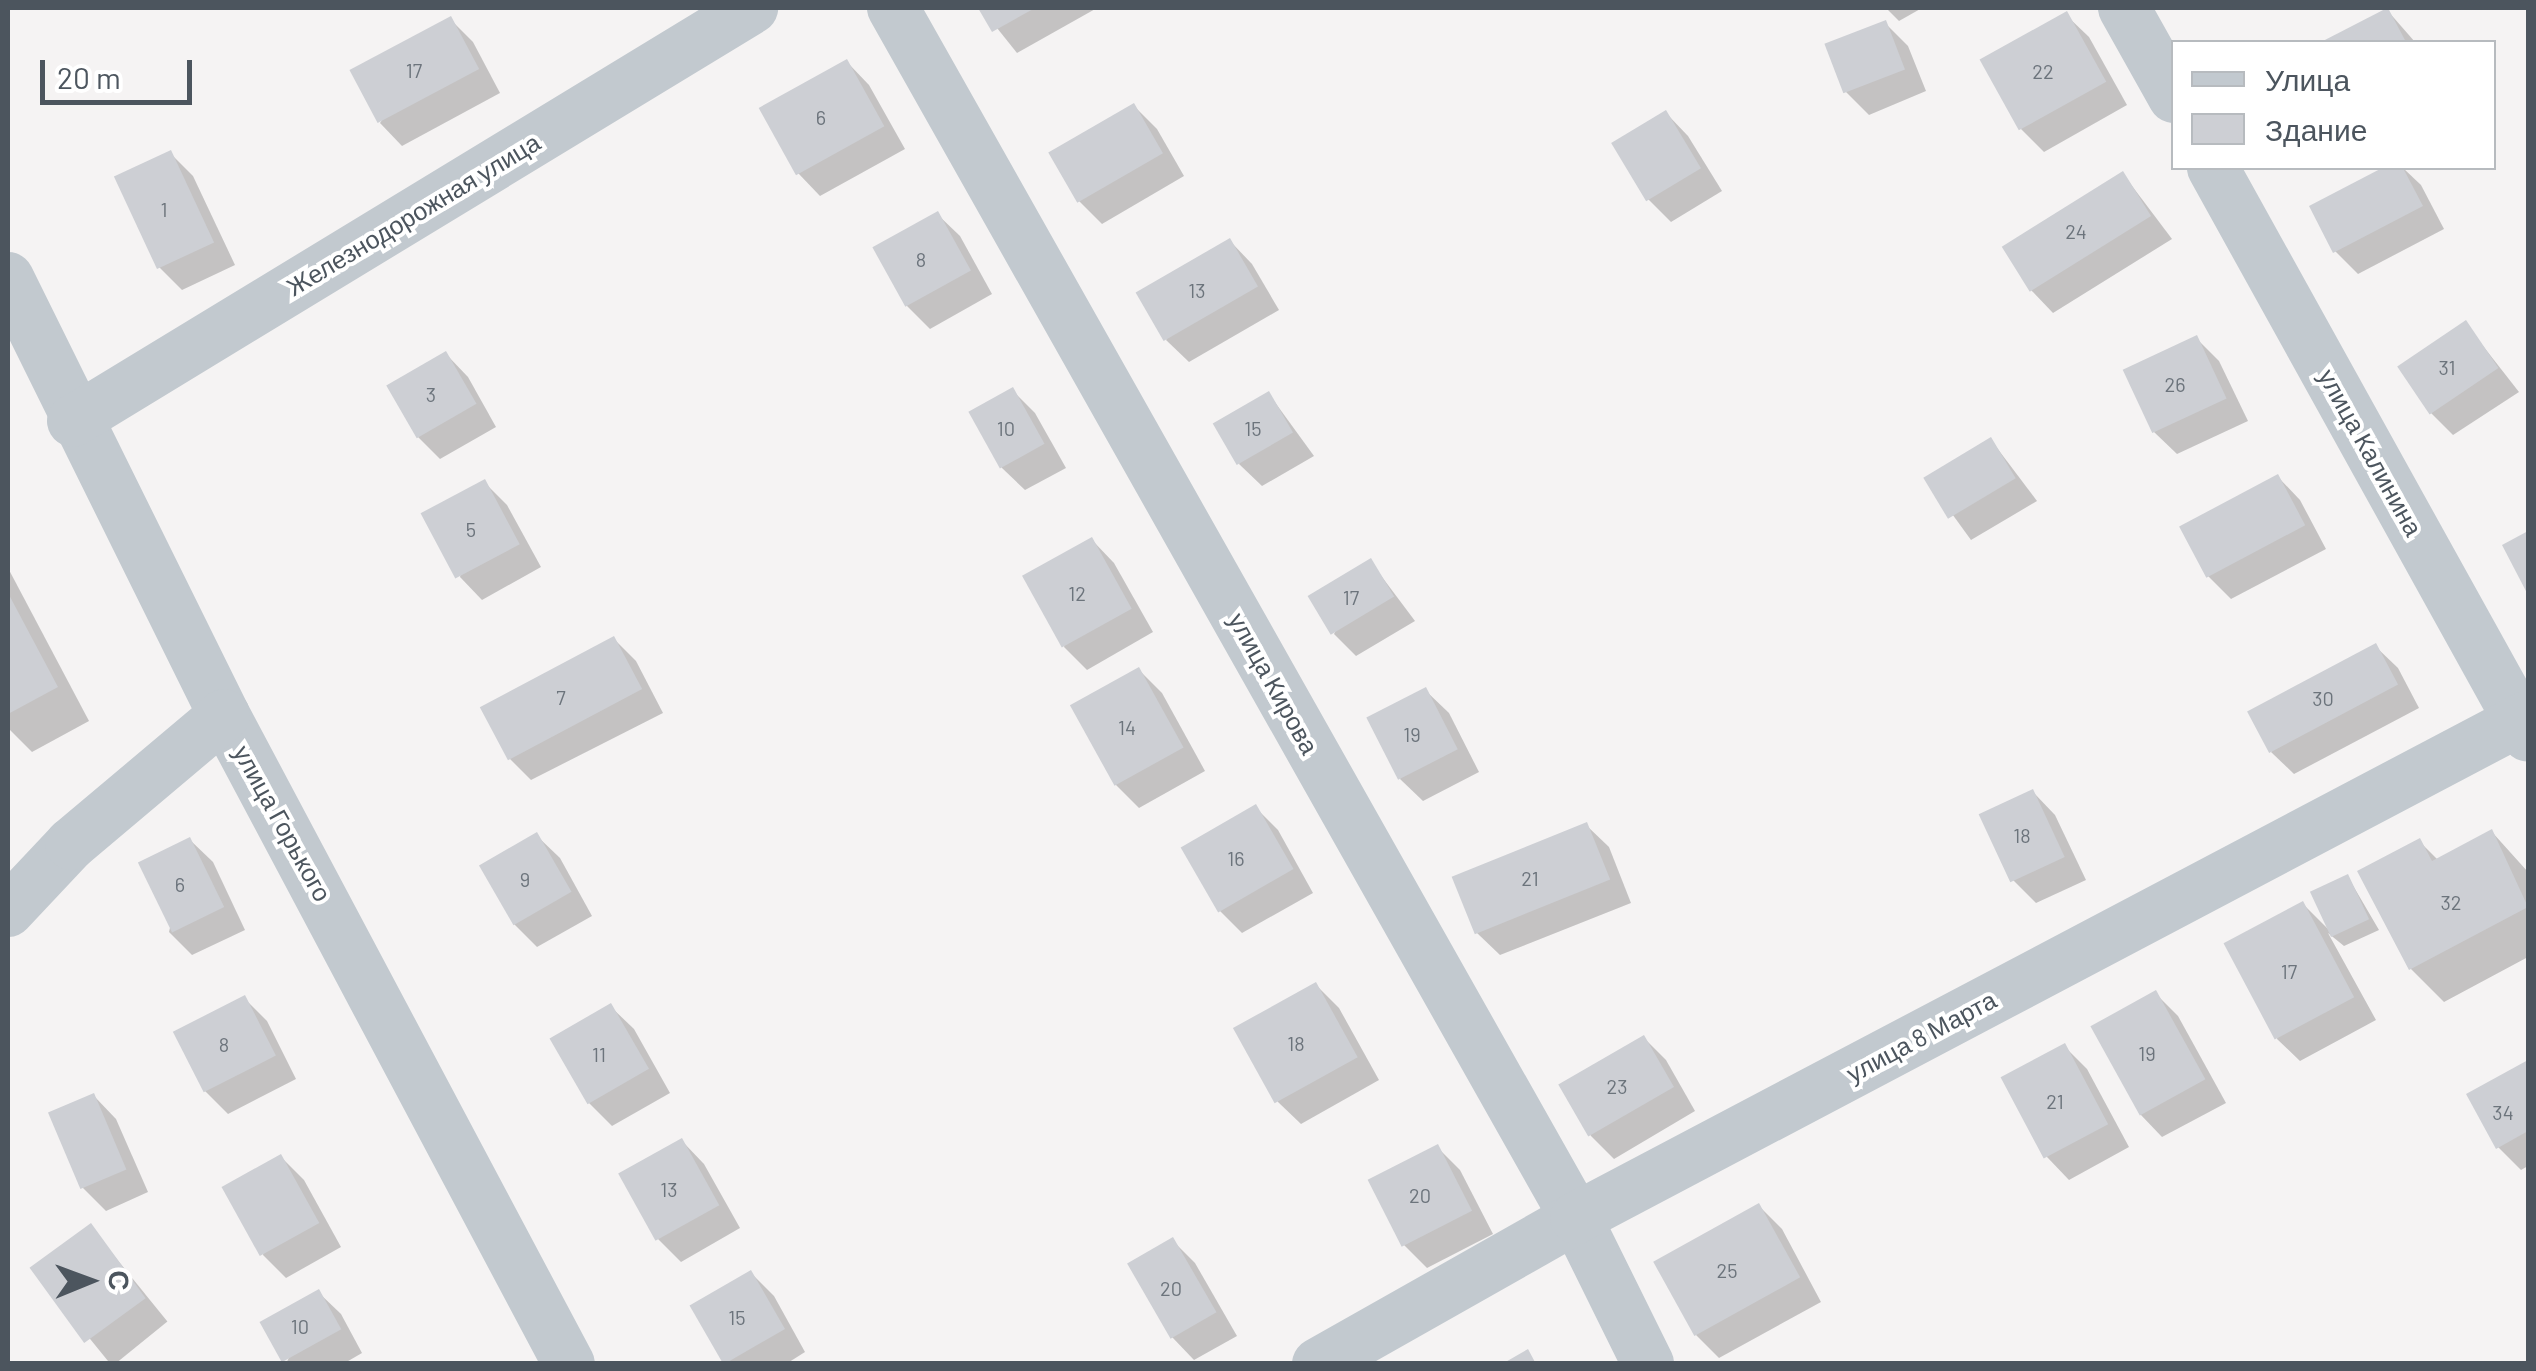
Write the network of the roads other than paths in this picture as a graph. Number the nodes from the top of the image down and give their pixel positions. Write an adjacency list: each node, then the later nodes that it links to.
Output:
1 (752, 8): 7 (street, Железнодорожная улица)
2 (893, 8): 11 (street, улица Кирова)
3 (2124, 8): 4 (street)
4 (2171, 92)
5 (2214, 170): 9 (street, улица Калинина)
6 (8, 278): 7 (street, улица Горького)
7 (73, 421): 8 (street, улица Горького)
8 (224, 714): 10 (street); 12 (street, улица Горького)
9 (2526, 724): 11 (street, улица 8 Марта)
10 (8, 911)
11 (1576, 1218): 13 (street, улица 8 Марта); 14 (street, улица Кирова)
12 (569, 1364)
13 (1318, 1364)
14 (1648, 1364)

